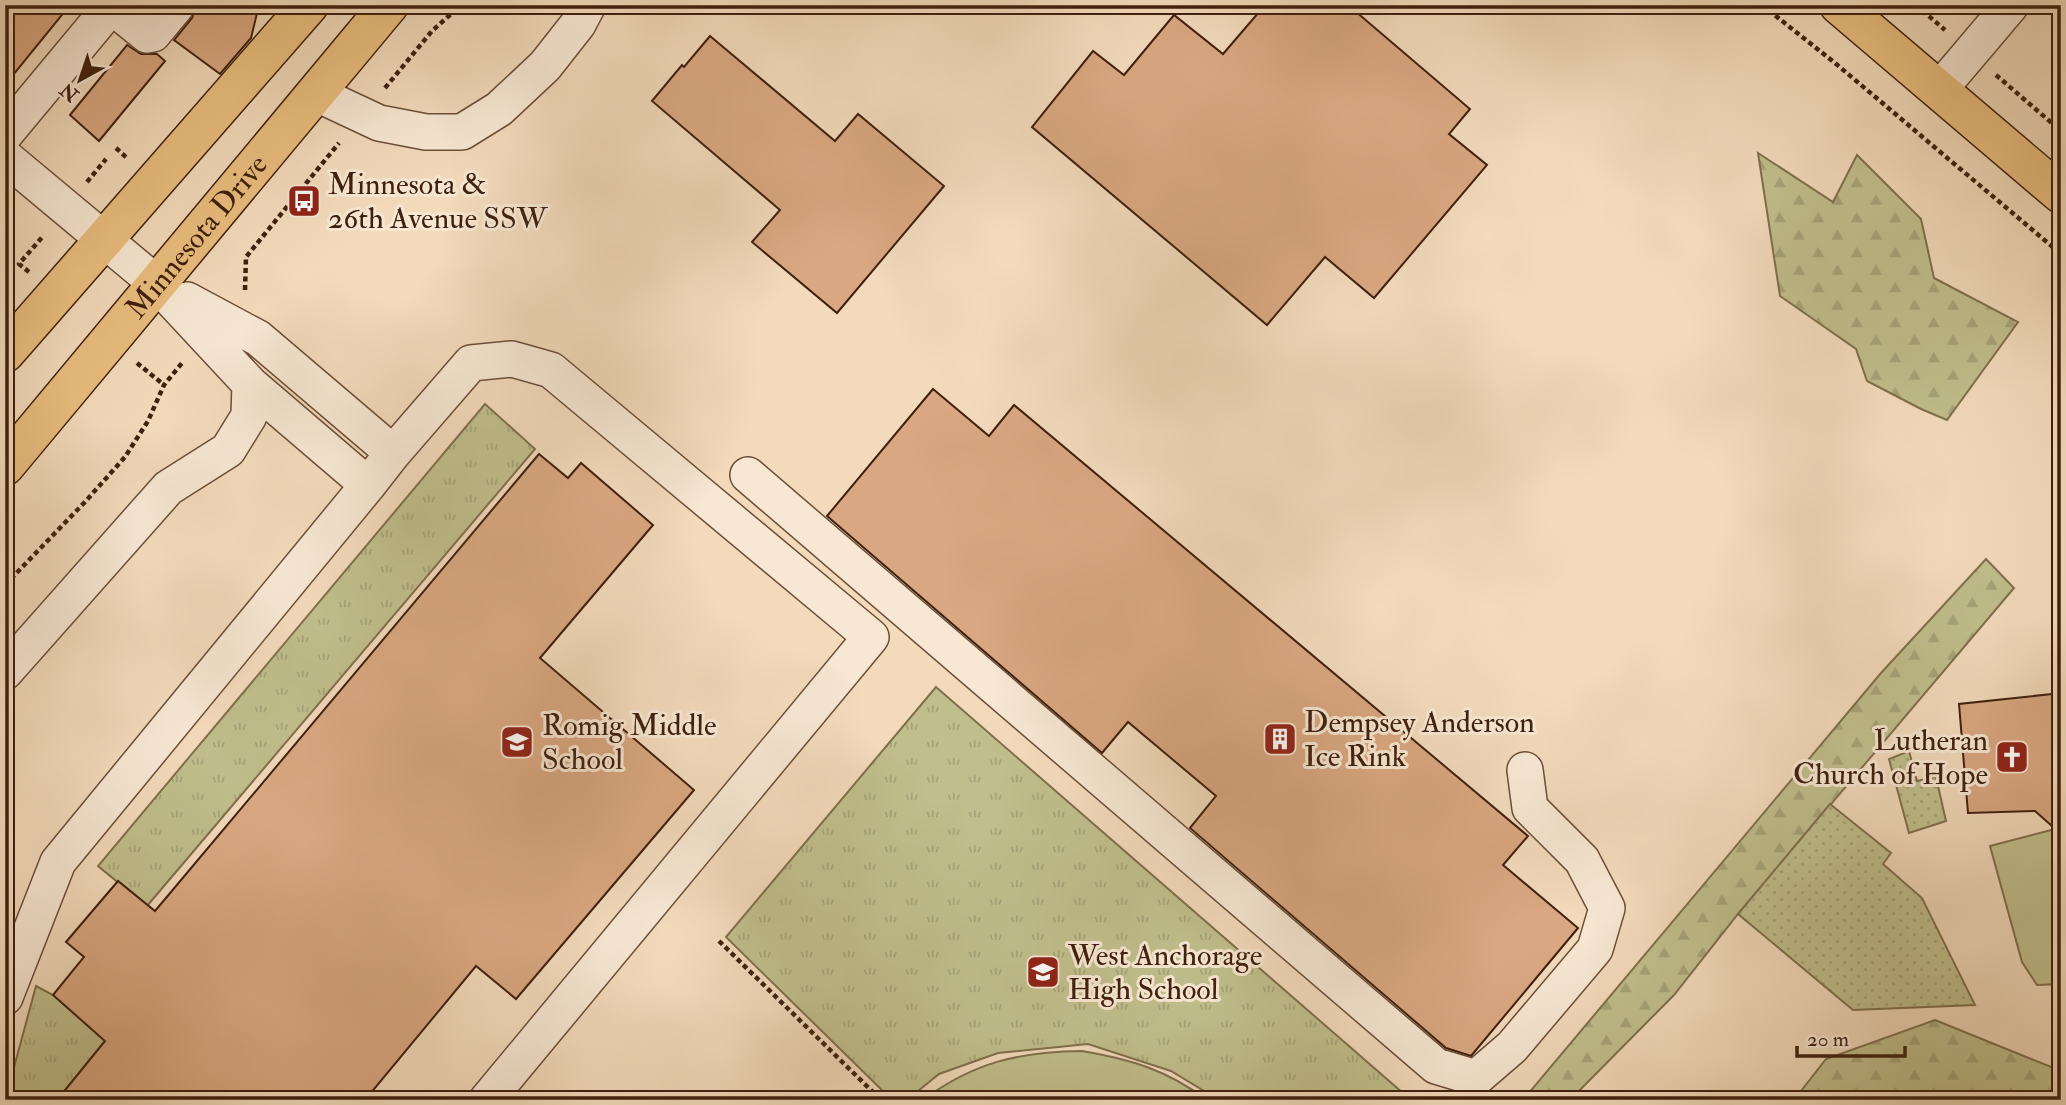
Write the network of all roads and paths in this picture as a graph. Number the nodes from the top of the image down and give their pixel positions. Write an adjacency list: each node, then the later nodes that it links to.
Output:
1 (177, 5): 10 (street)
2 (309, 5): 13 (main road)
3 (389, 5): 9 (main road, Minnesota Drive)
4 (588, 5): 9 (street)
5 (1762, 5): 14 (path)
6 (1839, 5): 8 (main road)
7 (2011, 5): 8 (street)
8 (1939, 90): 12 (main road)
9 (315, 93): 15 (main road, Minnesota Drive)
10 (5, 134)
11 (5, 157): 13 (street)
12 (2061, 194)
13 (103, 239): 15 (street); 16 (main road)
14 (2061, 254)
15 (156, 283): 18 (street); 19 (street); 20 (main road, Minnesota Drive)
16 (5, 353)
17 (186, 360): 23 (path)
18 (250, 384): 22 (street); 24 (street)
19 (393, 453): 22 (street); 28 (street)
20 (5, 466)
21 (748, 475): 25 (street)
22 (368, 485): 27 (street)
23 (5, 585)
24 (5, 672)
25 (1525, 770)
26 (719, 941): 29 (path)
27 (5, 997)
28 (487, 1100)
29 (881, 1100)

